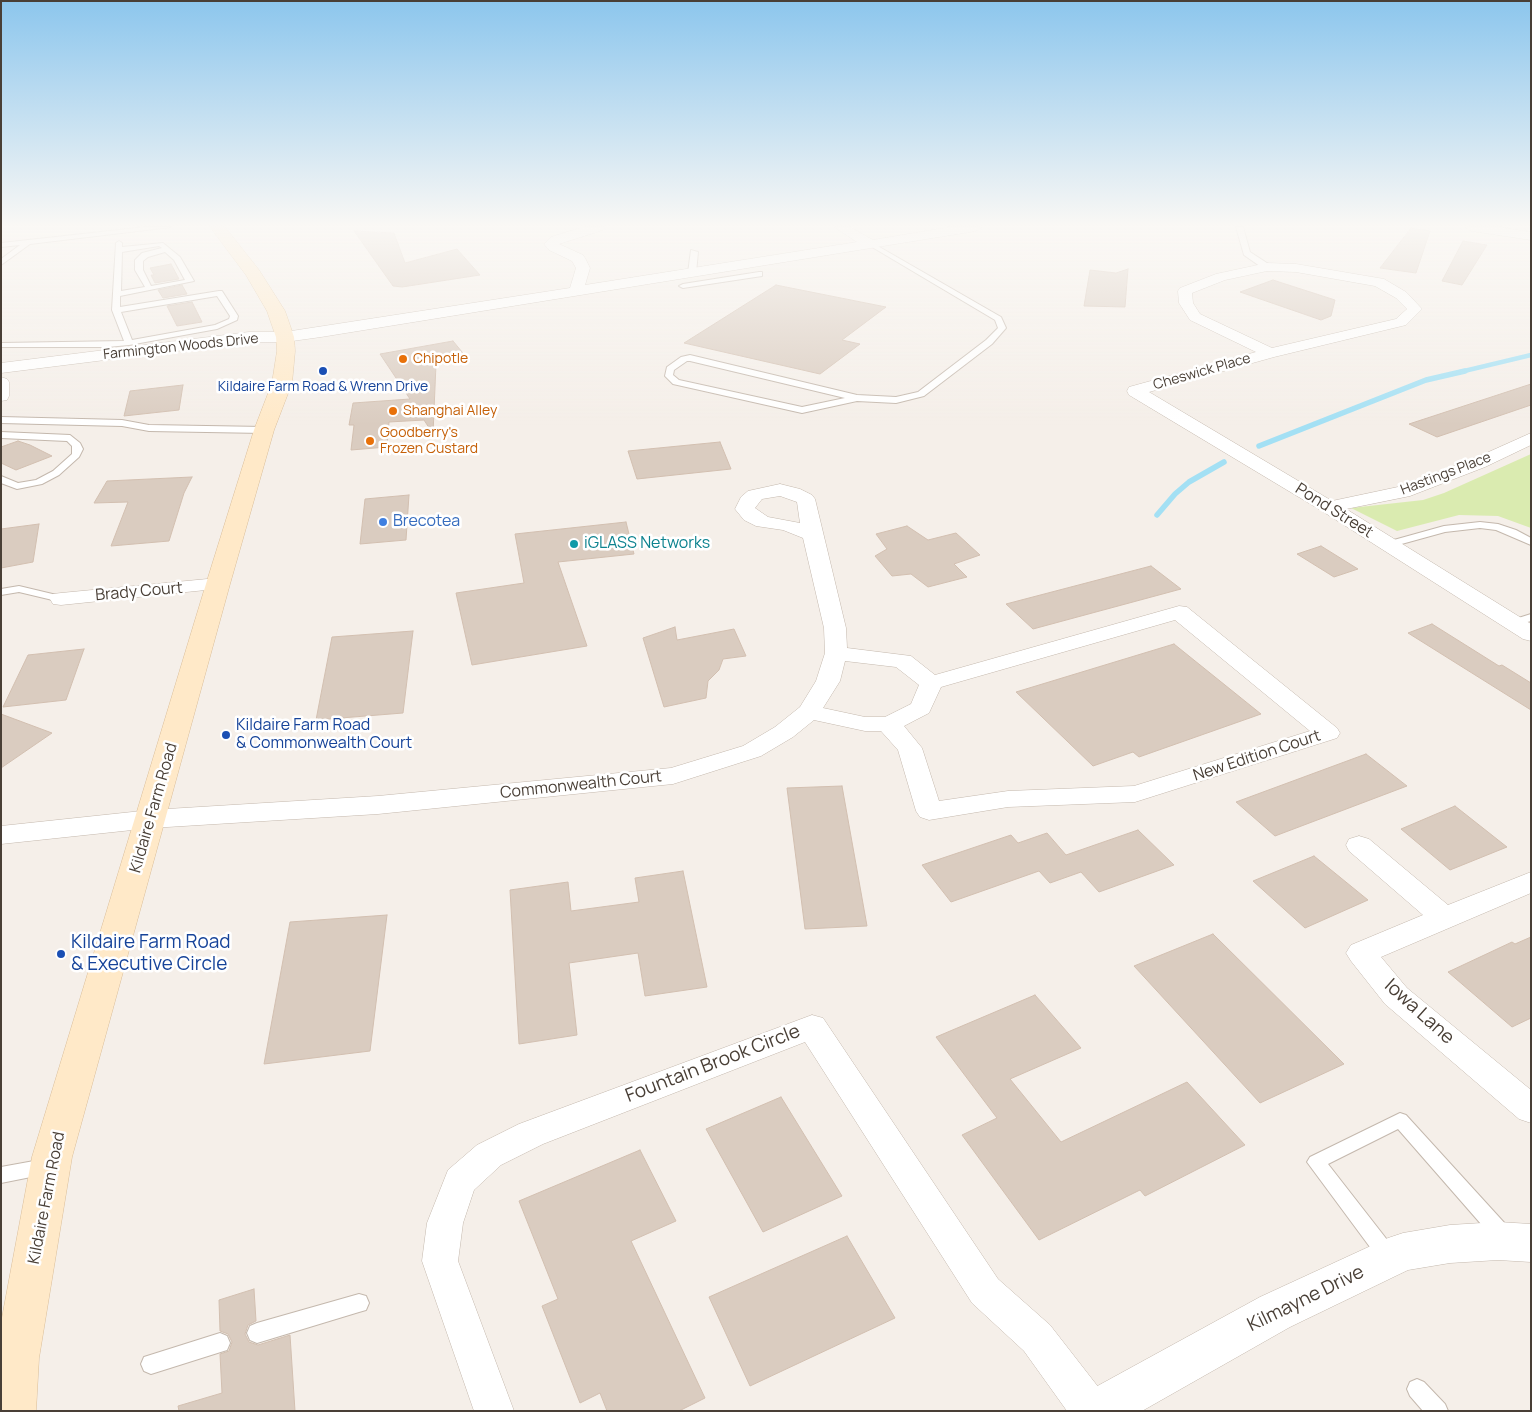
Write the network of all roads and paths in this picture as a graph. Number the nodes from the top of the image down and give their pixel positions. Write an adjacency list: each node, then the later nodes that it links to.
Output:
1 (123, 293): 7 (lane)
2 (266, 293): 9 (main road, Kildaire Farm Road)
3 (570, 293): 9 (street)
4 (953, 293): 17 (lane)
5 (1185, 293): 12 (street, Cheswick Place)
6 (1399, 293): 12 (street, Cheswick Place)
7 (117, 294): 8 (lane)
8 (116, 310): 10 (lane); 10 (lane)
9 (285, 338): 13 (street, Farmington Woods Drive); 14 (street, Farmington Woods Drive); 19 (main road, Kildaire Farm Road)
10 (129, 343): 11 (lane)
11 (1, 345)
12 (1270, 352): 15 (street, Cheswick Place)
13 (1, 368)
14 (1, 382): 16 (street)
15 (1135, 391): 23 (street, Pond Street)
16 (1, 396)
17 (857, 398): 17 (lane)
18 (1, 420): 19 (lane)
19 (264, 430): 27 (main road, Kildaire Farm Road)
20 (1, 435): 22 (lane)
21 (1531, 438): 23 (street, Hastings Place)
22 (1, 479)
23 (1329, 507): 26 (street, Pond Street)
24 (813, 535): 32 (street, Commonwealth Court)
25 (1531, 542): 26 (lane)
26 (1388, 545): 30 (street, Pond Street)
27 (218, 584): 29 (street, Brady Court); 36 (main road, Kildaire Farm Road)
28 (1, 592): 29 (lane)
29 (60, 599)
30 (1522, 620): 31 (street, Pond Street)
31 (1531, 634)
32 (836, 654): 33 (street); 34 (street, Commonwealth Court)
33 (931, 683): 35 (street); 35 (street, New Edition Court)
34 (809, 712): 35 (street); 36 (street, Commonwealth Court)
35 (888, 724)
36 (151, 819): 37 (street, Commonwealth Court); 42 (main road, Kildaire Farm Road)
37 (1, 835)
38 (1359, 845): 40 (street)
39 (1530, 882): 40 (street, Iowa Lane)
40 (1444, 918): 41 (street, Iowa Lane)
41 (1525, 1097)
42 (50, 1166): 43 (lane); 51 (main road, Kildaire Farm Road)
43 (1, 1175)
44 (1520, 1242): 45 (street, Kilmayne Drive); 45 (lane)
45 (1390, 1258): 54 (street, Kilmayne Drive)
46 (359, 1304): 47 (lane)
47 (257, 1333)
48 (220, 1343): 49 (lane)
49 (151, 1364)
50 (1417, 1389): 55 (lane)
51 (13, 1411)
52 (494, 1411): 53 (street, Fountain Brook Circle)
53 (1092, 1411)
54 (1097, 1411)
55 (1438, 1411)

